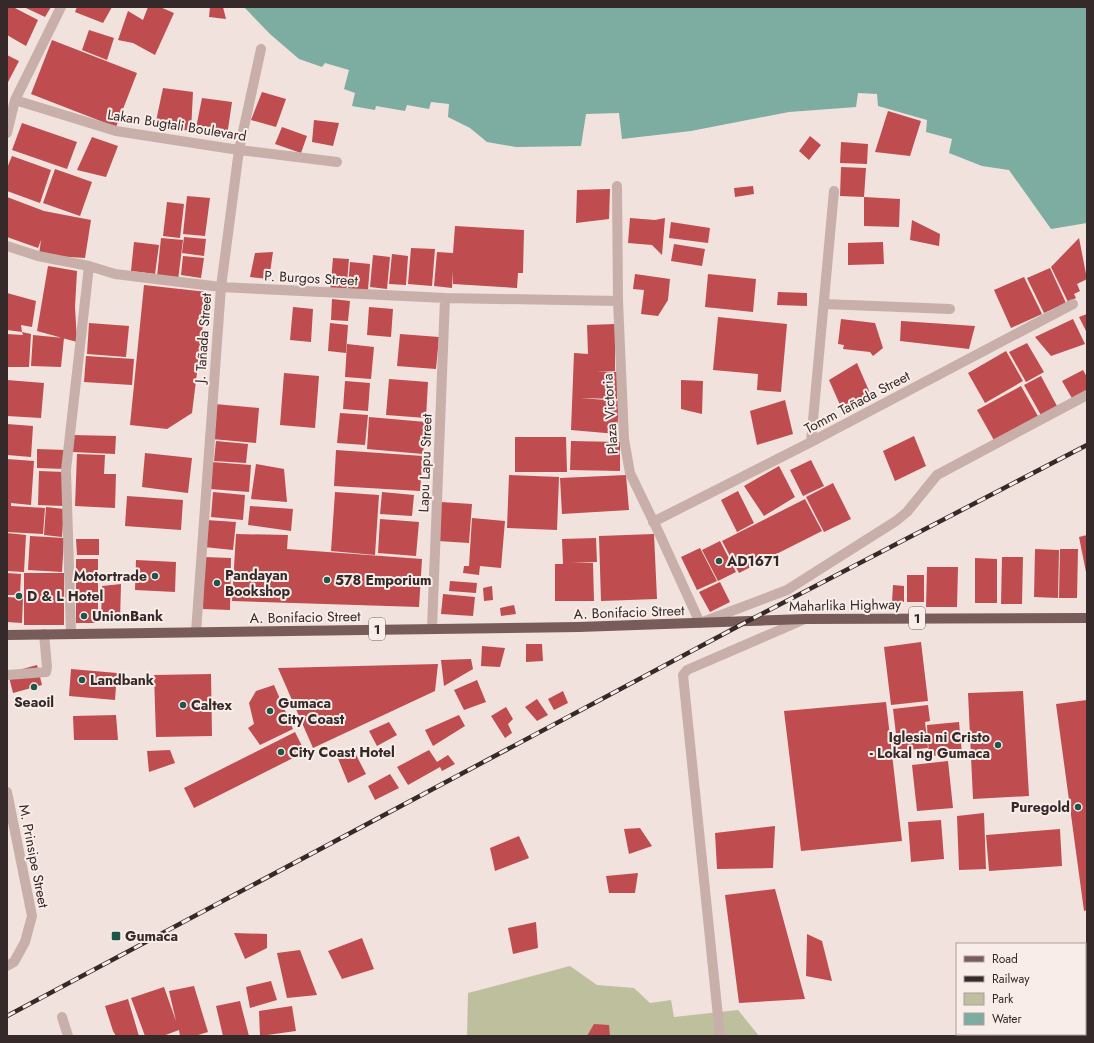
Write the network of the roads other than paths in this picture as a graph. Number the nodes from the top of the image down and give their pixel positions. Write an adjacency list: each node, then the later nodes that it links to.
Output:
1 (61, 7): 3 (street)
2 (261, 49): 6 (street, J. Tañada Street)
3 (15, 100): 4 (street); 6 (street, Lakan Bugtali Boulevard)
4 (8, 118): 5 (street)
5 (7, 133)
6 (239, 150): 7 (street, Lakan Bugtali Boulevard); 12 (street, J. Tañada Street)
7 (337, 162)
8 (617, 186): 14 (street, Plaza Victoria)
9 (834, 191): 15 (street)
10 (7, 246): 11 (street, P. Burgos Street)
11 (89, 266): 12 (street, P. Burgos Street); 27 (street)
12 (221, 287): 13 (street, P. Burgos Street); 26 (street, J. Tañada Street)
13 (445, 298): 14 (street, P. Burgos Street); 25 (street, Lapu Lapu Street)
14 (618, 301): 20 (street, Plaza Victoria)
15 (824, 304): 17 (street); 19 (street)
16 (1073, 304): 19 (street, Tomm Tañada Street)
17 (950, 309)
18 (1087, 395): 24 (street)
19 (811, 442): 20 (street, Tomm Tañada Street)
20 (653, 522): 24 (street, Plaza Victoria)
21 (1087, 618): 22 (main road, Maharlika Highway / 1)
22 (805, 619): 23 (main road, Maharlika Highway / 1); 35 (street)
23 (748, 621): 24 (main road, A. Bonifacio Street / 1)
24 (700, 623): 25 (main road, A. Bonifacio Street / 1)
25 (432, 628): 26 (main road, A. Bonifacio Street / 1)
26 (196, 632): 27 (main road, A. Bonifacio Street / 1)
27 (71, 633): 28 (main road, A. Bonifacio Street / 1)
28 (44, 634): 29 (main road, A. Bonifacio Street / 1); 30 (street)
29 (7, 635)
30 (7, 675)
31 (7, 792): 32 (street, M. Prinsipe Street)
32 (7, 966)
33 (62, 1017): 34 (street)
34 (68, 1036)
35 (720, 1036)

